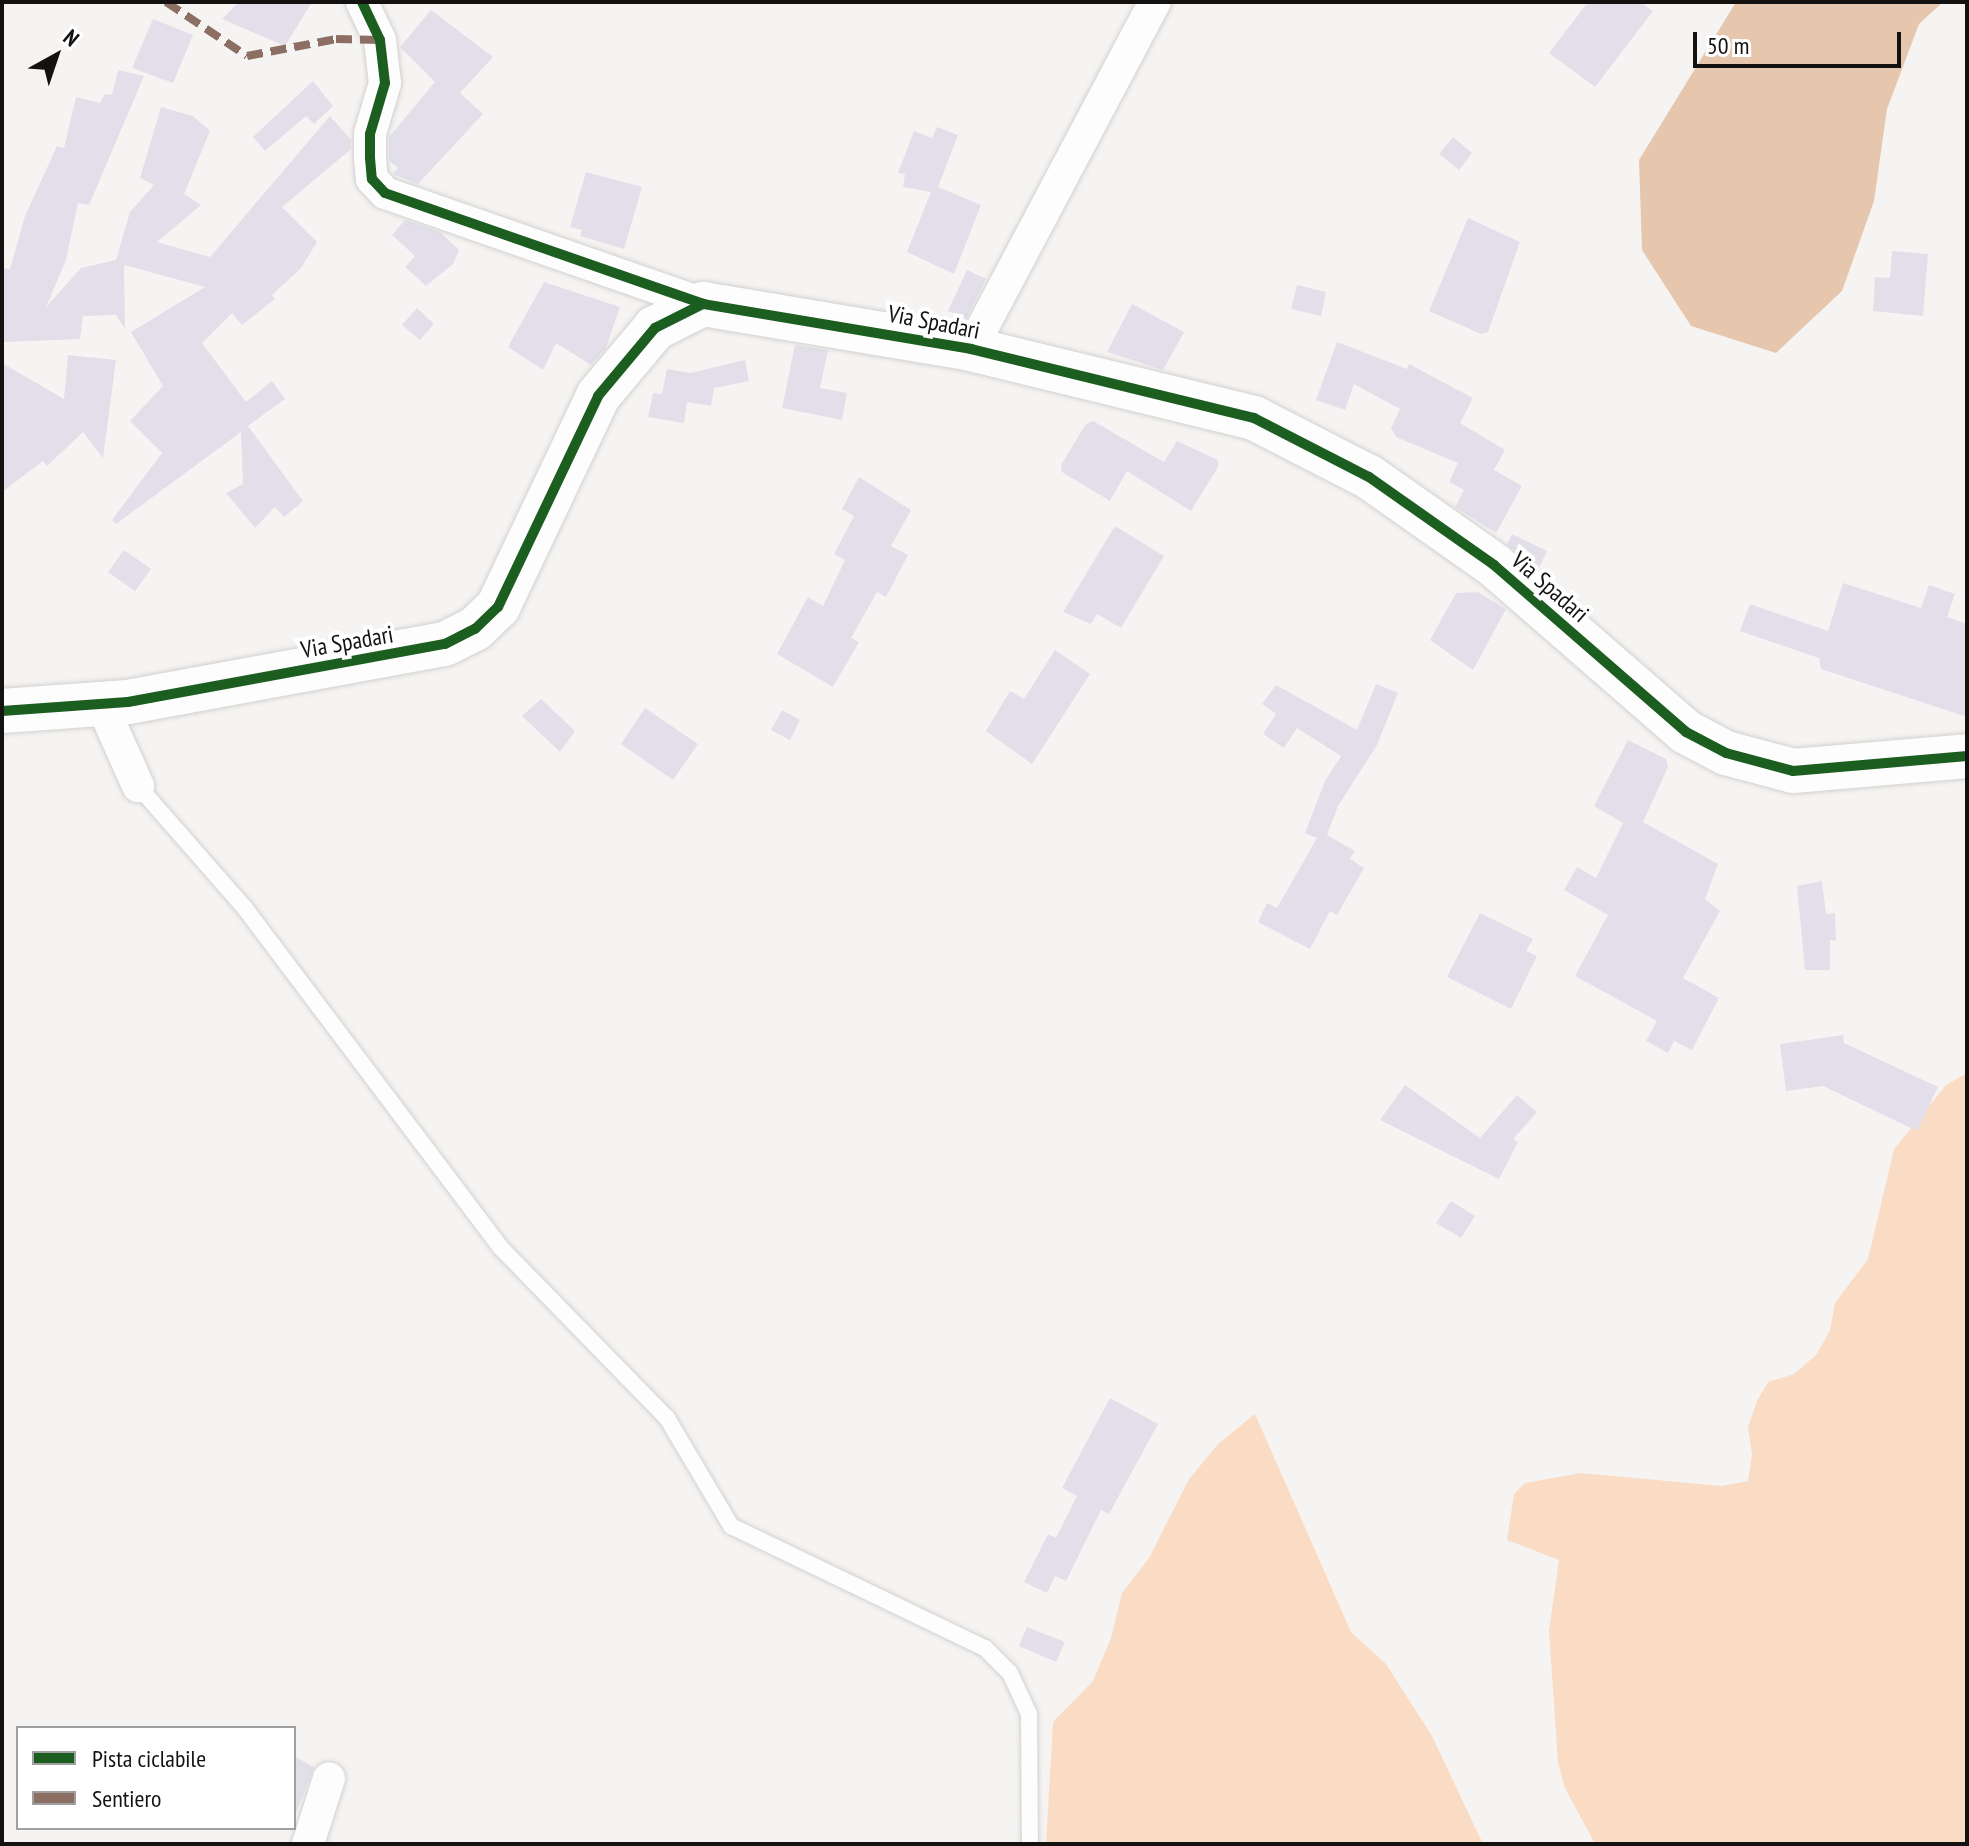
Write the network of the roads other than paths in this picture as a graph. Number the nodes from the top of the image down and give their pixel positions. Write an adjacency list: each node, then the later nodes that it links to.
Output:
1 (362, 2): 3 (street)
2 (1155, 2): 4 (street)
3 (703, 304): 4 (street, Via Spadari); 5 (street, Via Spadari)
4 (971, 349): 7 (street, Via Spadari)
5 (102, 705): 6 (street, Via Spadari); 8 (street)
6 (2, 711)
7 (1948, 759)
8 (138, 786): 11 (lane)
9 (329, 1778): 10 (street)
10 (308, 1844)
11 (1030, 1844)

